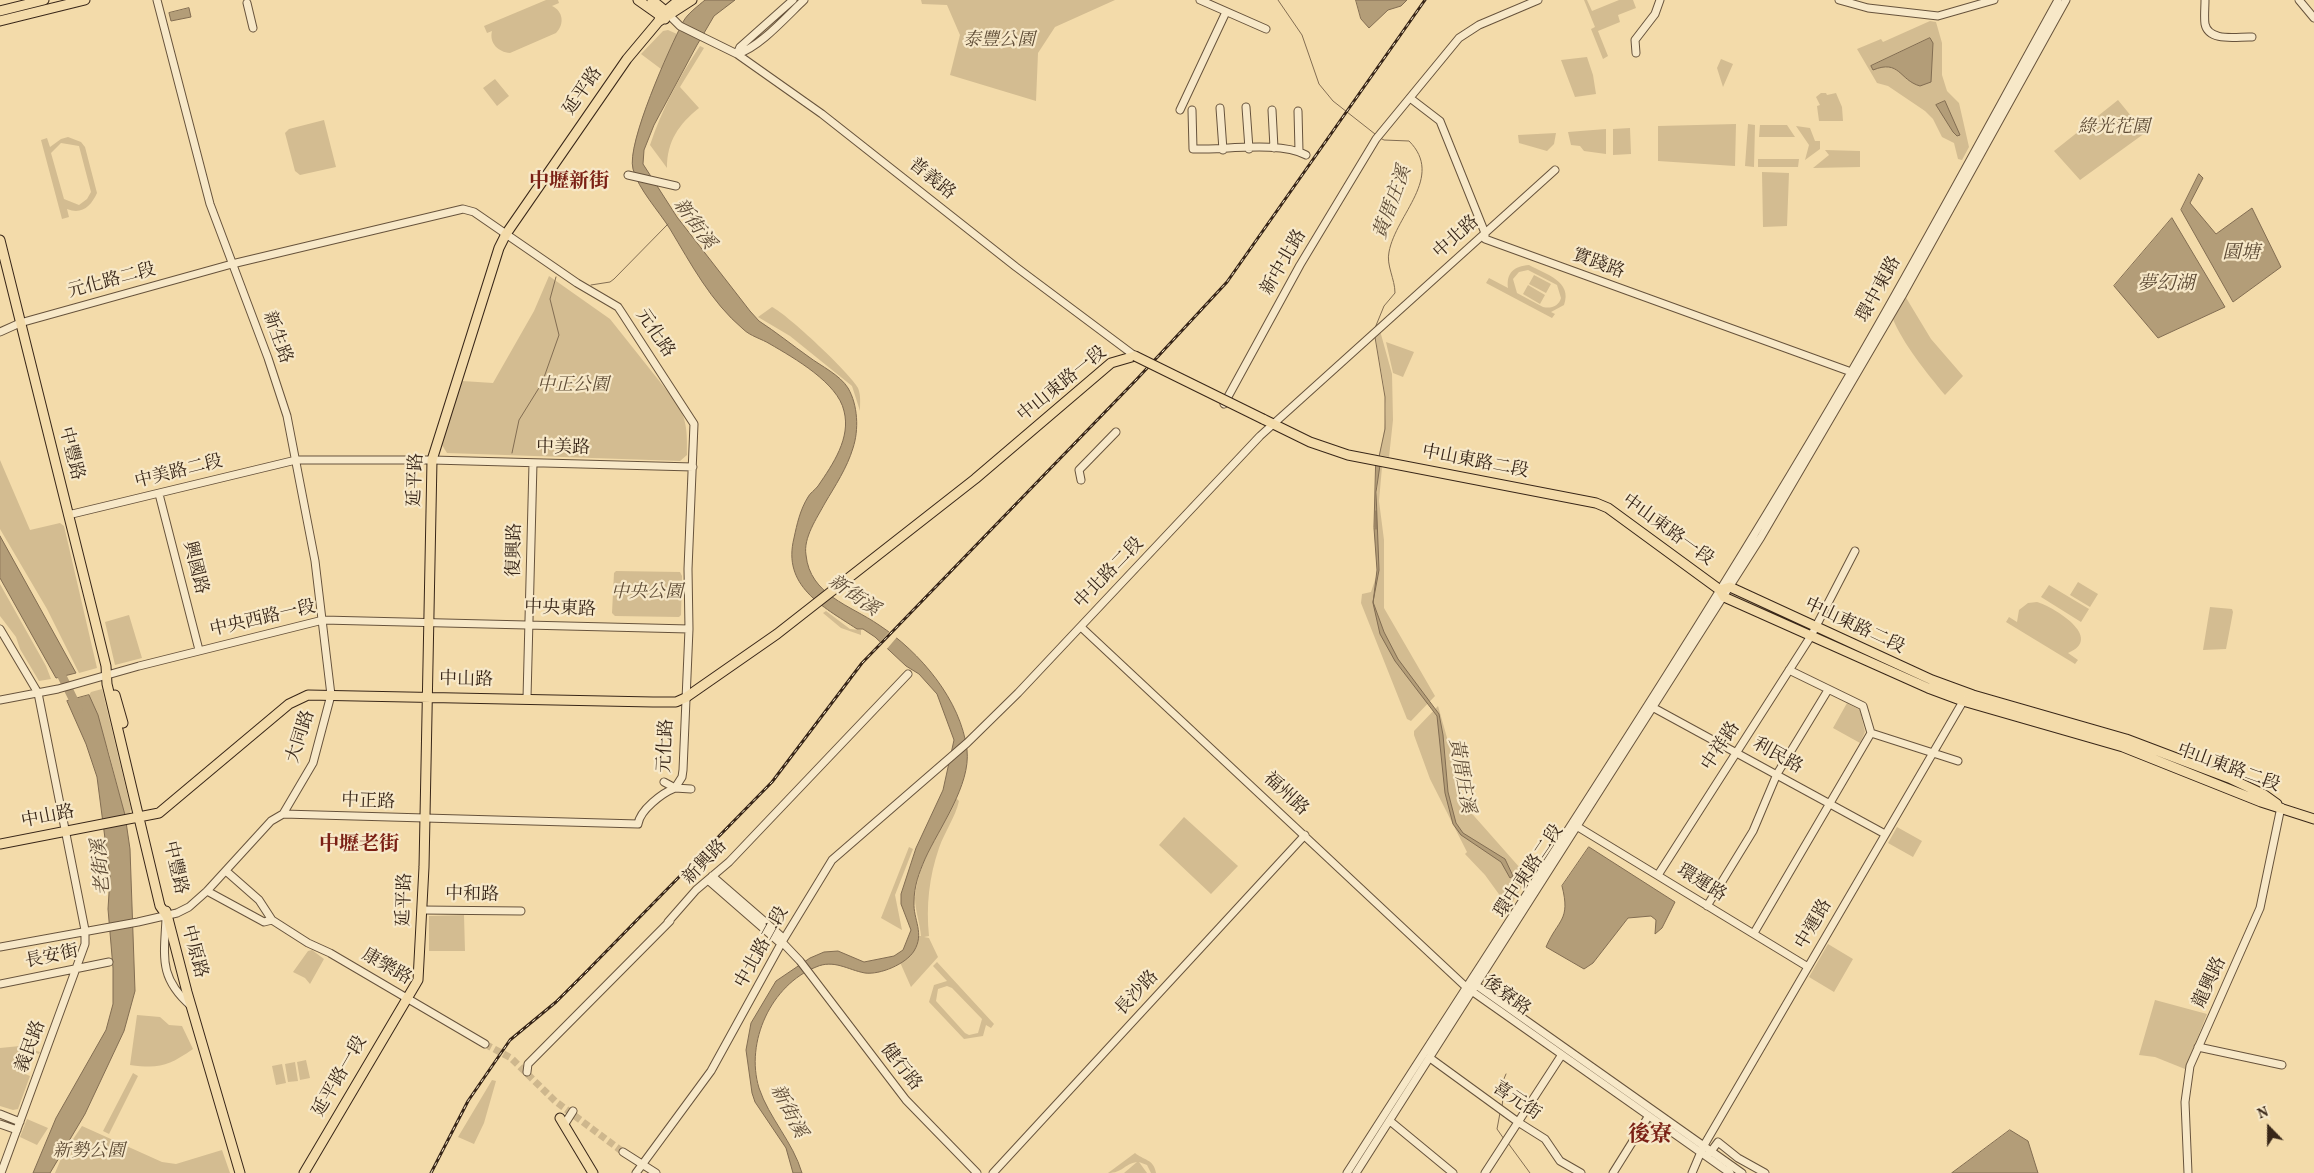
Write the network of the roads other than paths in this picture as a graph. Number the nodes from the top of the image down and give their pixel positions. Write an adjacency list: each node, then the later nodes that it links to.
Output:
1 (44, 0): 20 (main road)
2 (85, 0): 24 (main road)
3 (157, 0): 48 (street, 新生路)
4 (638, 0): 22 (main road)
5 (652, 0): 22 (main road)
6 (679, 0): 22 (main road, 延平路)
7 (692, 0): 22 (main road, 延平路)
8 (793, 0): 29 (street)
9 (804, 0): 29 (street)
10 (1200, 0): 21 (street)
11 (1538, 0): 30 (street, 新中北路)
12 (1660, 0): 28 (street)
13 (1839, 0): 14 (street)
14 (1994, 0)
15 (2058, 0): 52 (street, 環中東路)
16 (2066, 0): 52 (street, 環中東路)
17 (2205, 0): 27 (street)
18 (2299, 0): 23 (street)
19 (247, 3): 25 (street)
20 (0, 11)
21 (1226, 12): 26 (street); 33 (street)
22 (665, 17): 29 (street, 普義路); 46 (main road, 延平路)
23 (2314, 18)
24 (0, 21)
25 (253, 28)
26 (1266, 29)
27 (2252, 37)
28 (1636, 53)
29 (737, 54): 51 (street, 普義路)
30 (1410, 98): 45 (street); 53 (street, 新中北路)
31 (1246, 107): 38 (street)
32 (1220, 108): 39 (street)
33 (1180, 110)
34 (1192, 110): 39 (street)
35 (1272, 110): 37 (street)
36 (1298, 111): 40 (street)
37 (1274, 148): 38 (street); 40 (street)
38 (1248, 149): 39 (street)
39 (1223, 150)
40 (1299, 151): 41 (street)
41 (1306, 155)
42 (1555, 170): 45 (street, 中北路)
43 (632, 176): 44 (street)
44 (676, 186)
45 (1485, 233): 52 (street, 實踐路); 54 (street, 中北路)
46 (506, 234): 48 (street, 元化路); 57 (main road, 延平路); 60 (street, 元化路)
47 (0, 240): 49 (main road, 中豐路)
48 (232, 264): 49 (street, 元化路二段); 56 (street, 新生路)
49 (20, 323): 50 (street, 元化路二段); 64 (main road, 中豐路)
50 (0, 332)
51 (1135, 356): 54 (main road, 中山東路一段, bridge); 68 (main road, 中山東路一段)
52 (1854, 373): 66 (street, 環中東路); 67 (street, 環中東路)
53 (1224, 404)
54 (1274, 425): 58 (main road, 中山東路一段); 72 (street, 中北路二段)
55 (1116, 432): 61 (street)
56 (296, 460): 57 (street, 中美路二段); 62 (street, 中美路二段); 69 (street, 新生路)
57 (432, 460): 59 (street, 中美路); 70 (main road, 延平路)
58 (1378, 461): 63 (main road, 中山東路二段)
59 (533, 463): 60 (street, 中美路); 71 (street, 復興路)
60 (692, 467): 75 (street, 元化路)
61 (1081, 480)
62 (159, 494): 64 (street, 中美路二段); 77 (street, 興國路)
63 (1563, 497): 67 (main road, 中山東路一段)
64 (68, 515): 80 (main road, 中豐路)
65 (1855, 551): 73 (street, 中祥路)
66 (1730, 588): 67 (main road); 73 (main road, 中山東路二段)
67 (1722, 593): 76 (main road, 中山東路二段); 89 (street, 環中東路二段); 127 (street, 環中東路二段)
68 (812, 607): 87 (main road, 中山路)
69 (323, 620): 70 (street, 中央西路一段); 77 (street, 中央西路一段); 83 (street, 新生路)
70 (430, 621): 71 (street, 中央東路); 84 (main road, 延平路)
71 (528, 624): 75 (street, 中央東路); 86 (street, 復興路)
72 (1081, 627): 107 (street, 福州路); 120 (street, 中北路二段)
73 (1814, 627): 76 (street, 中祥路); 85 (main road, 中山東路二段)
74 (0, 629): 82 (street, 義民路)
75 (689, 629): 87 (street, 元化路)
76 (1810, 636): 78 (street, 中祥路); 85 (main road, 中山東路二段)
77 (199, 650): 80 (street, 中央西路一段)
78 (1789, 670): 81 (street); 91 (street, 中祥路)
79 (908, 674): 111 (street, 新興路)
80 (107, 675): 82 (street, 中央西路一段); 101 (main road, 中豐路)
81 (1828, 690): 90 (street); 94 (street)
82 (38, 693): 88 (street, 中央西路一段); 105 (street, 義民路)
83 (331, 694): 84 (main road, 中山路); 100 (street, 大同路); 101 (main road, 中山路)
84 (427, 696): 86 (main road, 中山路); 103 (main road, 延平路)
85 (1966, 697): 92 (street, 中運路); 99 (main road, 中山東路二段)
86 (527, 698): 87 (main road, 中山路)
87 (685, 698): 96 (street, 元化路)
88 (0, 700)
89 (1654, 708): 91 (street, 利民路); 104 (street, 環中東路二段)
90 (1871, 733): 92 (street); 98 (street)
91 (1736, 752): 94 (street, 利民路); 110 (street, 中祥路)
92 (1932, 754): 93 (street); 106 (street, 中運路)
93 (1958, 761)
94 (1777, 774): 98 (street, 利民路); 113 (street)
95 (664, 782): 96 (street)
96 (675, 788): 97 (street); 103 (street, 中正路)
97 (691, 789)
98 (1830, 803): 106 (street, 利民路); 119 (street)
99 (2281, 807): 102 (main road, 中山東路二段); 131 (street, 龍興路)
100 (283, 814): 103 (street, 中正路); 109 (street)
101 (139, 817): 105 (main road, 中山路); 116 (main road, 中豐路)
102 (2314, 819)
103 (425, 820): 114 (main road, 延平路)
104 (1578, 827): 110 (street, 環運路); 126 (street, 環中東路二段)
105 (66, 832): 108 (main road, 中山路); 118 (street, 義民路)
106 (1885, 834): 123 (street, 中運路)
107 (1305, 835): 127 (street, 福州路); 155 (street, 長沙路)
108 (0, 844)
109 (226, 871): 112 (street); 117 (street, 康樂路)
110 (1658, 875): 113 (street, 環運路)
111 (710, 879): 120 (street); 135 (street, 新興路)
112 (206, 891): 116 (street); 117 (street, 康樂路)
113 (1707, 906): 119 (street, 環運路)
114 (422, 910): 115 (street, 中和路); 128 (main road, 延平路)
115 (521, 911)
116 (166, 916): 118 (street); 129 (main road, 中原路); 129 (street, 中原路)
117 (272, 920): 128 (street, 康樂路)
118 (85, 930): 121 (street); 124 (street, 義民路)
119 (1754, 933): 123 (street, 環運路)
120 (782, 942): 147 (street, 中北路二段); 154 (street, 健行路)
121 (0, 947)
122 (109, 962): 124 (street, 長安街)
123 (1808, 966): 146 (street, 中運路)
124 (77, 968): 125 (street, 長安街); 141 (street, 義民路)
125 (0, 984)
126 (1476, 985): 127 (street, 環中東路二段); 146 (street, 後寮路)
127 (1469, 989): 132 (street, 後寮路); 133 (street, 環中東路二段); 156 (street, 環中東路二段)
128 (408, 999): 130 (street, 康樂路); 150 (main road, 延平路一段)
129 (192, 1006): 149 (main road, 中原路)
130 (485, 1044)
131 (2198, 1046): 134 (street); 166 (street, 龍興路)
132 (1561, 1056): 138 (street, 後寮路); 142 (street)
133 (1430, 1058): 140 (street, 環中東路二段); 142 (street, 喜元街)
134 (2282, 1065)
135 (527, 1072)
136 (573, 1111): 139 (street)
137 (0, 1114): 141 (street)
138 (1648, 1117): 146 (street, 後寮路); 161 (street)
139 (563, 1120): 151 (main road)
140 (1390, 1121): 157 (street, 環中東路二段); 158 (street)
141 (20, 1122): 144 (street, 義民路)
142 (1518, 1122): 159 (street); 160 (street, 喜元街)
143 (0, 1124): 144 (street)
144 (17, 1130): 148 (street, 義民路)
145 (623, 1152): 147 (street)
146 (1705, 1153): 162 (street, 中運路); 163 (street, 後寮路); 164 (street, 後寮路); 165 (street)
147 (643, 1164): 152 (street, 中北路二段); 153 (street)
148 (1, 1173)
149 (240, 1173)
150 (304, 1173)
151 (593, 1173)
152 (636, 1173)
153 (656, 1173)
154 (976, 1173)
155 (993, 1173)
156 (1347, 1173)
157 (1356, 1173)
158 (1453, 1173)
159 (1485, 1173)
160 (1581, 1173)
161 (1613, 1173)
162 (1692, 1173)
163 (1730, 1173)
164 (1742, 1173)
165 (1764, 1173)
166 (2188, 1173)

